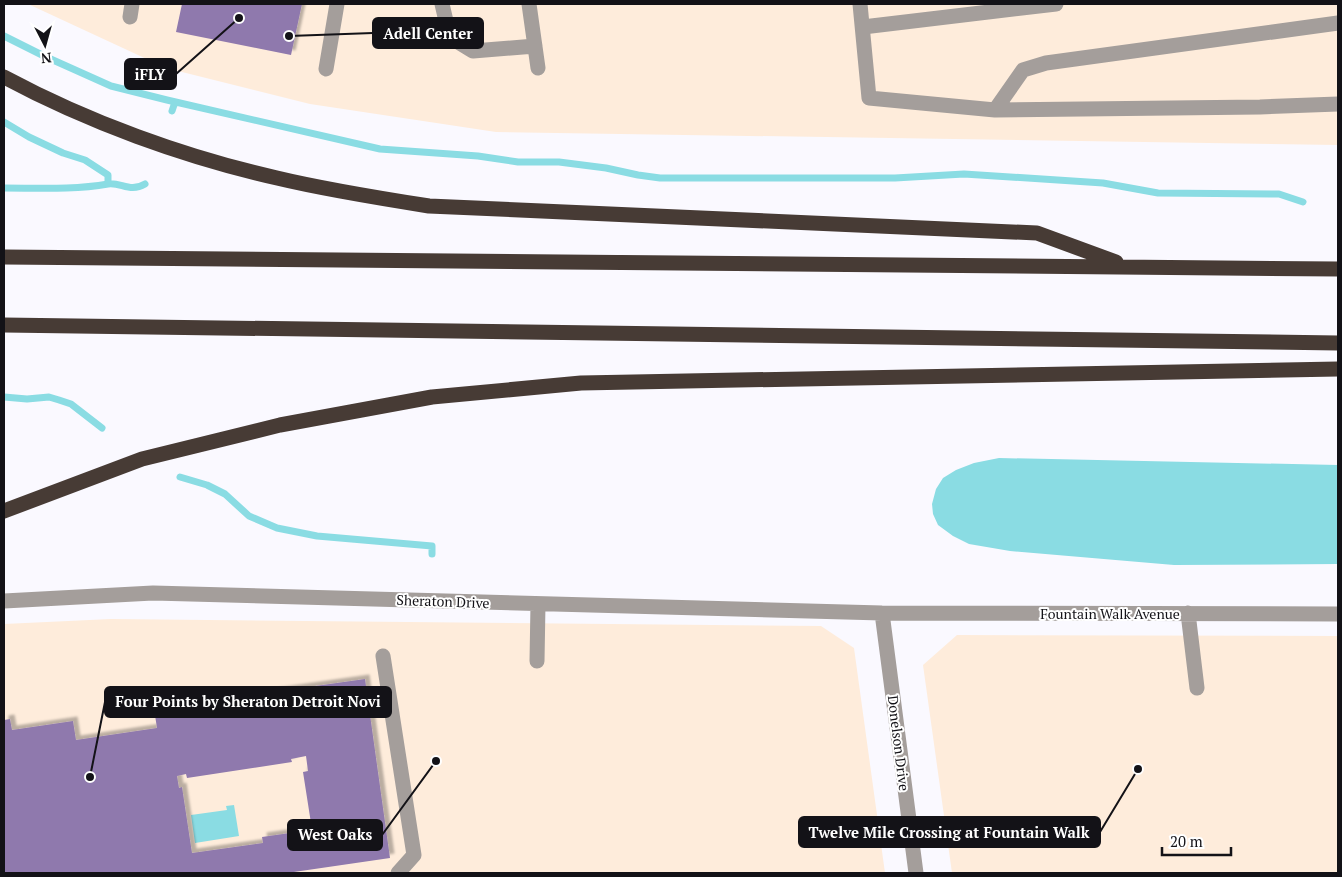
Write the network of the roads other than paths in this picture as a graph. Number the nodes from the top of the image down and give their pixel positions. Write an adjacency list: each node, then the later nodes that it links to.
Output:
1 (337, 4): 10 (street)
2 (442, 4): 8 (street)
3 (529, 4): 8 (street)
4 (860, 4): 7 (street)
5 (1056, 4): 7 (street)
6 (1338, 24): 13 (street)
7 (863, 27): 13 (street)
8 (535, 46): 9 (street)
9 (538, 68)
10 (326, 69)
11 (4, 77): 15 (highway)
12 (1338, 104): 13 (street)
13 (995, 110)
14 (4, 257): 15 (highway)
15 (1127, 266): 16 (highway)
16 (1338, 269)
17 (4, 325): 18 (highway)
18 (1338, 343)
19 (1338, 370): 20 (highway)
20 (4, 511)
21 (4, 601): 22 (street, Sheraton Drive)
22 (538, 604): 23 (street, Sheraton Drive); 27 (street)
23 (882, 613): 24 (street, Fountain Walk Avenue); 30 (street, Donelson Drive)
24 (1188, 613): 25 (street, Fountain Walk Avenue); 28 (street)
25 (1338, 614)
26 (383, 656): 29 (street)
27 (538, 661)
28 (1197, 688)
29 (398, 873)
30 (916, 873)

